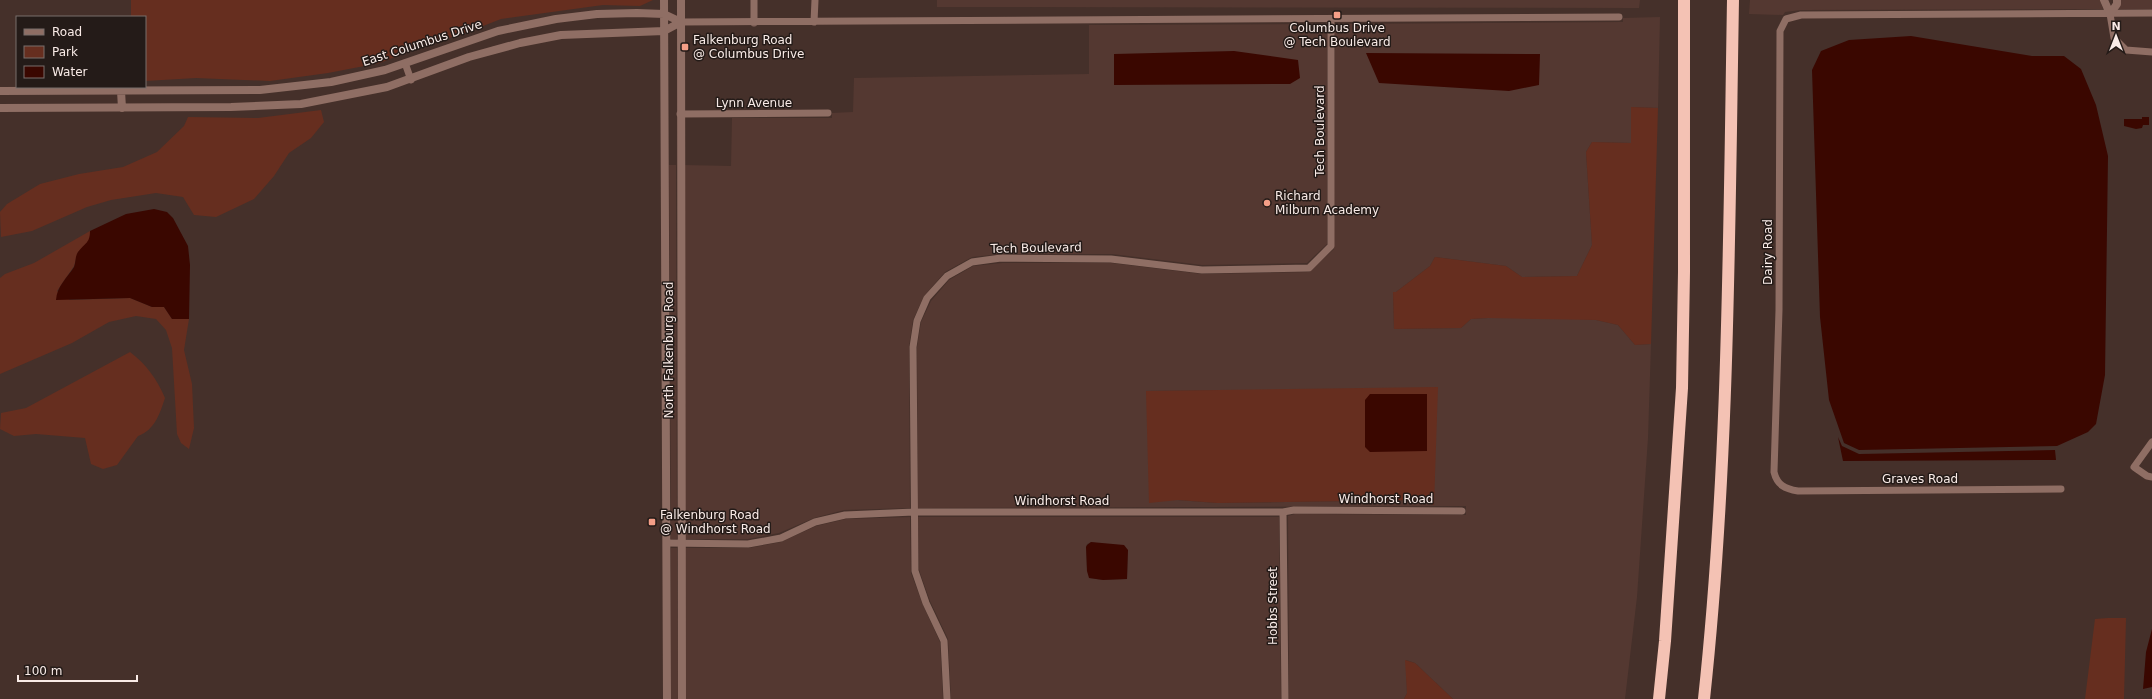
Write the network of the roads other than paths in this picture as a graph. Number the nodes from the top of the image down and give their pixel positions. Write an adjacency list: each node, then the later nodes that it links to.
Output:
1 (664, 0): 9 (street, North Falkenburg Road)
2 (681, 0): 14 (street, North Falkenburg Road)
3 (754, 0): 16 (street)
4 (815, 0): 15 (street)
5 (1684, 0): 40 (highway)
6 (1733, 0): 41 (highway)
7 (2104, 0): 10 (street)
8 (2117, 0): 10 (street)
9 (664, 14): 14 (street, East Columbus Drive); 17 (street, North Falkenburg Road); 19 (street, East Columbus Drive)
10 (2110, 14): 11 (street); 18 (street); 29 (street, Dairy Road)
11 (2152, 14)
12 (1619, 17): 13 (street, East Columbus Drive)
13 (1331, 19): 15 (street, East Columbus Drive); 32 (street, Tech Boulevard)
14 (681, 22): 16 (street, East Columbus Drive); 17 (street, East Columbus Drive); 26 (street, North Falkenburg Road)
15 (814, 22): 16 (street, East Columbus Drive)
16 (754, 23)
17 (664, 31): 20 (street, East Columbus Drive); 34 (street, North Falkenburg Road)
18 (2152, 52)
19 (405, 63): 20 (street); 22 (street, East Columbus Drive)
20 (411, 80): 24 (street, East Columbus Drive)
21 (0, 91): 22 (street, East Columbus Drive)
22 (121, 91): 24 (street)
23 (0, 108): 24 (street, East Columbus Drive)
24 (122, 108)
25 (828, 113): 26 (street, Lynn Avenue)
26 (680, 114): 35 (street, North Falkenburg Road)
27 (2152, 442): 28 (street)
28 (2152, 476)
29 (1781, 486): 30 (street, Graves Road)
30 (2061, 489)
31 (1462, 511): 33 (street, Windhorst Road)
32 (914, 512): 33 (street, Windhorst Road); 35 (street, Windhorst Road); 38 (street, Tech Boulevard)
33 (1284, 512): 39 (street, Hobbs Street)
34 (667, 543): 35 (street, Windhorst Road); 36 (street, North Falkenburg Road)
35 (681, 544): 37 (street, North Falkenburg Road)
36 (667, 699)
37 (682, 699)
38 (947, 699)
39 (1285, 699)
40 (1659, 699)
41 (1704, 699)

